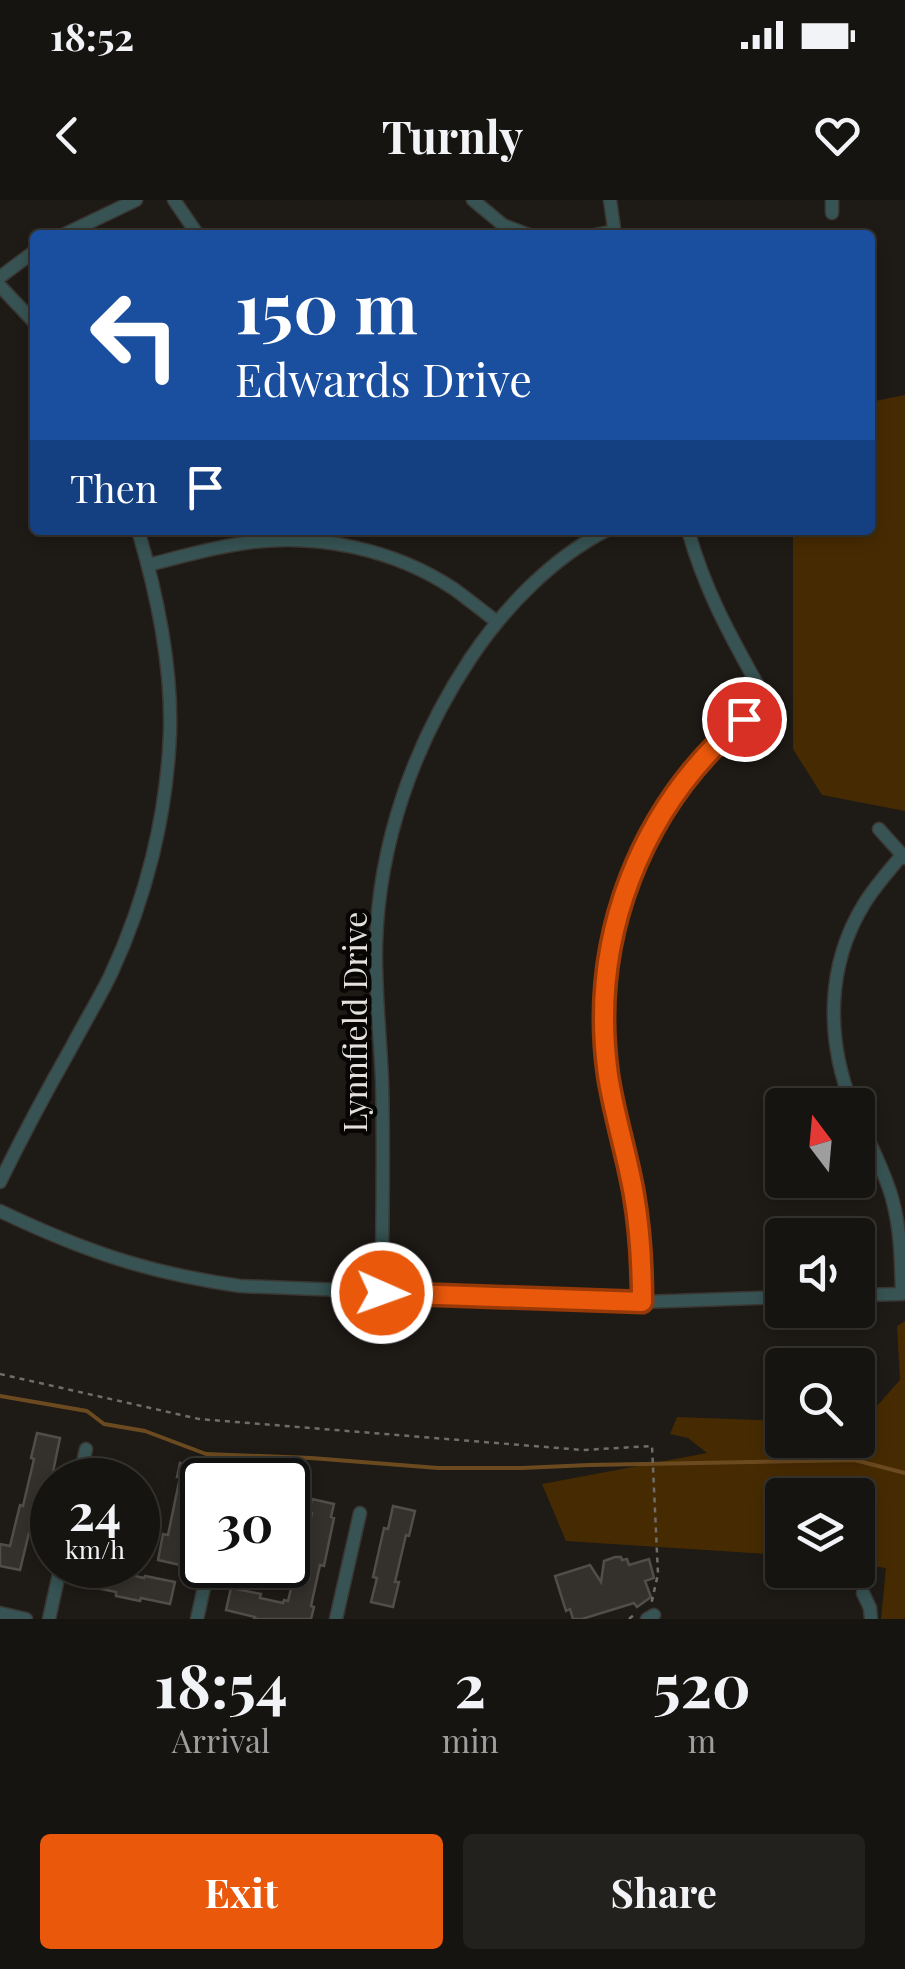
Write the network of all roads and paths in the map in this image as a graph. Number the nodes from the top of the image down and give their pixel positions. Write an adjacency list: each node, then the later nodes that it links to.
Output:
1 (136, 200): 5 (street)
2 (174, 200): 6 (street)
3 (474, 200): 7 (street)
4 (610, 200): 8 (street)
5 (73, 230)
6 (195, 230)
7 (516, 230)
8 (615, 230)
9 (30, 255): 10 (street)
10 (0, 277)
11 (0, 286): 12 (street)
12 (30, 318)
13 (139, 535): 16 (street)
14 (599, 535): 17 (street, Lynnfield Drive)
15 (689, 535): 18 (street)
16 (148, 564): 17 (street); 24 (street)
17 (497, 622): 26 (street, Lynnfield Drive)
18 (766, 700): 19 (street); 29 (street)
19 (778, 713)
20 (879, 829): 21 (street)
21 (904, 856): 22 (street)
22 (847, 1088)
23 (875, 1155): 27 (street)
24 (0, 1182)
25 (0, 1211): 26 (street)
26 (382, 1293): 29 (street)
27 (875, 1295)
28 (765, 1298): 29 (street)
29 (642, 1302)
30 (0, 1374): 38 (path)
31 (86, 1449): 32 (street)
32 (84, 1458)
33 (360, 1513): 42 (street)
34 (55, 1588): 40 (street)
35 (203, 1588): 41 (street)
36 (863, 1593): 44 (street)
37 (0, 1613): 39 (street)
38 (646, 1614): 43 (path)
39 (26, 1619)
40 (49, 1619)
41 (196, 1619)
42 (336, 1619)
43 (628, 1619)
44 (871, 1619)

